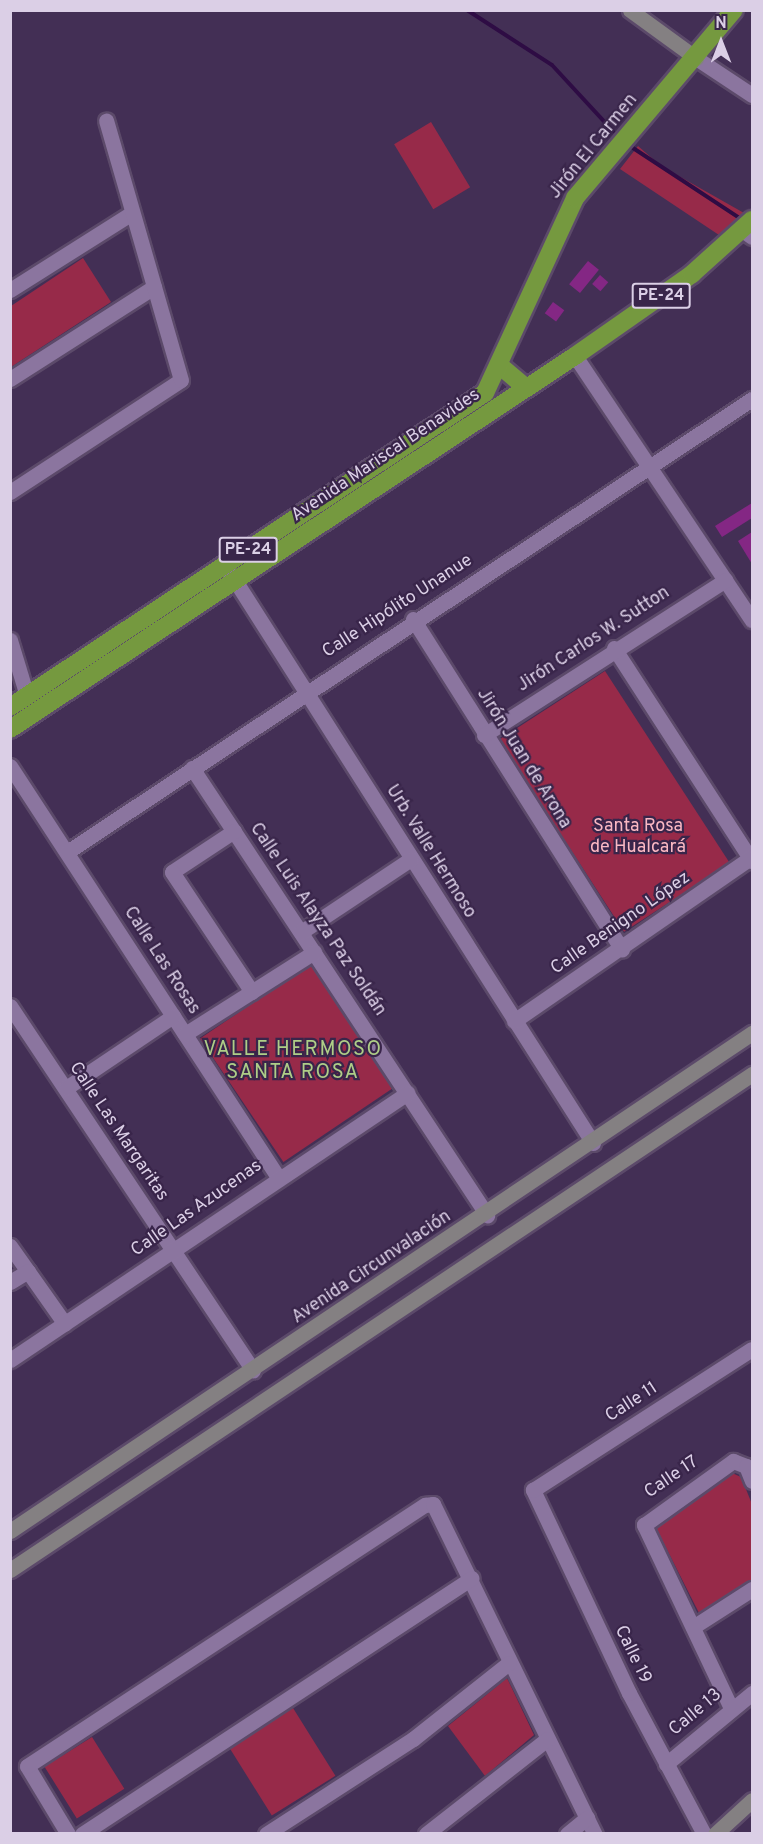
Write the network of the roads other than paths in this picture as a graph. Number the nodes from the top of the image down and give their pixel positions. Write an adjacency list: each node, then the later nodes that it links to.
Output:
1 (630, 10): 3 (street)
2 (735, 10): 3 (highway, Jirón El Carmen / PE-24)
3 (696, 58): 4 (street); 11 (highway, Jirón El Carmen / PE-24)
4 (753, 96)
5 (106, 121): 6 (street)
6 (132, 213): 8 (street); 9 (street)
7 (749, 229): 10 (highway, PE-24)
8 (154, 287): 12 (street); 17 (street)
9 (10, 290)
10 (575, 356): 13 (highway, Avenida Mariscal Benavides / PE-24); 16 (street)
11 (499, 365): 13 (highway); 14 (highway, Jirón El Carmen / PE-24)
12 (10, 379)
13 (526, 388): 20 (highway, Avenida Mariscal Benavides / PE-24)
14 (485, 393): 18 (highway, Avenida Mariscal Benavides / PE-24)
15 (753, 399): 16 (street, Calle Hipólito Unanue)
16 (649, 468): 19 (street); 21 (street, Calle Hipólito Unanue)
17 (10, 492)
18 (225, 565): 20 (street, Urb. Valle Hermoso); 26 (highway, Avenida Mariscal Benavides / PE-24)
19 (726, 580): 22 (street); 24 (street, Jirón Carlos W. Sutton)
20 (235, 582): 25 (street, Urb. Valle Hermoso); 28 (highway, Avenida Mariscal Benavides / PE-24)
21 (413, 619): 25 (street, Calle Hipólito Unanue); 29 (street, Jirón Juan de Arona)
22 (753, 620)
23 (10, 640): 26 (street)
24 (614, 648): 29 (street, Jirón Carlos W. Sutton); 35 (street)
25 (305, 691): 31 (street, Calle Hipólito Unanue); 34 (street, Urb. Valle Hermoso)
26 (27, 696): 27 (highway, Avenida Mariscal Benavides / PE-24)
27 (10, 707)
28 (10, 729)
29 (484, 735): 37 (street, Jirón Juan de Arona)
30 (10, 766): 33 (street, Calle Las Rosas)
31 (192, 768): 32 (street, Calle Luis Alayza Paz Soldán); 33 (street, Calle Hipólito Unanue)
32 (234, 831): 36 (street, Calle Luis Alayza Paz Soldán); 39 (street)
33 (67, 852): 41 (street, Calle Las Rosas)
34 (411, 859): 36 (street); 42 (street, Urb. Valle Hermoso)
35 (751, 860): 37 (street, Calle Benigno López)
36 (301, 932): 38 (street, Calle Luis Alayza Paz Soldán)
37 (622, 950): 42 (street, Calle Benigno López)
38 (314, 952): 39 (street); 47 (street, Calle Luis Alayza Paz Soldán)
39 (252, 992): 44 (street)
40 (10, 1006): 46 (street, Calle Las Margaritas)
41 (173, 1016): 44 (street, Calle Las Rosas); 46 (street)
42 (514, 1021): 48 (street, Urb. Valle Hermoso)
43 (753, 1033): 48 (street, Avenida Circunvalación)
44 (185, 1034): 49 (street, Calle Las Rosas)
45 (753, 1074): 53 (street)
46 (66, 1088): 54 (street, Calle Las Margaritas)
47 (408, 1093): 49 (street, Calle Las Azucenas); 50 (street, Calle Luis Alayza Paz Soldán)
48 (593, 1143): 50 (street, Avenida Circunvalación)
49 (278, 1178): 54 (street, Calle Las Azucenas)
50 (487, 1215): 51 (street, Avenida Circunvalación)
51 (470, 1226): 53 (street); 56 (street, Avenida Circunvalación)
52 (10, 1246): 55 (street)
53 (486, 1248): 58 (street)
54 (173, 1250): 59 (street, Calle Las Azucenas); 62 (street, Calle Las Margaritas)
55 (28, 1271): 57 (street); 59 (street)
56 (391, 1279): 58 (street); 62 (street, Avenida Circunvalación)
57 (10, 1282)
58 (405, 1302): 66 (street)
59 (65, 1324): 61 (street, Calle Las Azucenas)
60 (753, 1349): 64 (street, Calle 11)
61 (10, 1360)
62 (253, 1370): 65 (street, Avenida Circunvalación)
63 (753, 1481): 69 (street, Calle 17)
64 (533, 1490): 74 (street, Calle 19)
65 (10, 1531)
66 (10, 1570)
67 (471, 1578): 70 (street); 77 (street); 78 (street)
68 (753, 1589): 69 (street)
69 (693, 1627): 72 (street, Calle 17)
70 (509, 1663): 73 (street); 79 (street)
71 (753, 1693): 72 (street, Calle 13)
72 (731, 1708): 74 (street, Calle 13)
73 (547, 1739): 76 (street); 80 (street)
74 (666, 1764): 83 (street, Calle 19)
75 (753, 1800): 84 (street)
76 (587, 1818): 81 (street); 82 (street)
77 (68, 1833)
78 (82, 1833)
79 (266, 1833)
80 (426, 1833)
81 (567, 1833)
82 (596, 1833)
83 (704, 1833)
84 (715, 1833)

